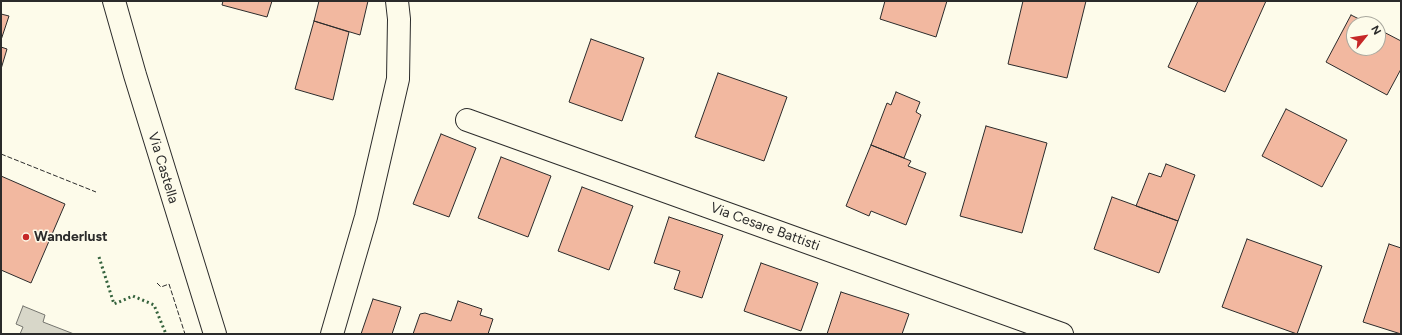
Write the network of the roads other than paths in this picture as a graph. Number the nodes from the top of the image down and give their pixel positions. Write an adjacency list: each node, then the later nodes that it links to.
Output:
1 (114, 1): 4 (street, Via Castella)
2 (397, 1): 5 (street)
3 (467, 120): 6 (street, Via Cesare Battisti)
4 (215, 334)
5 (332, 334)
6 (1062, 334)

